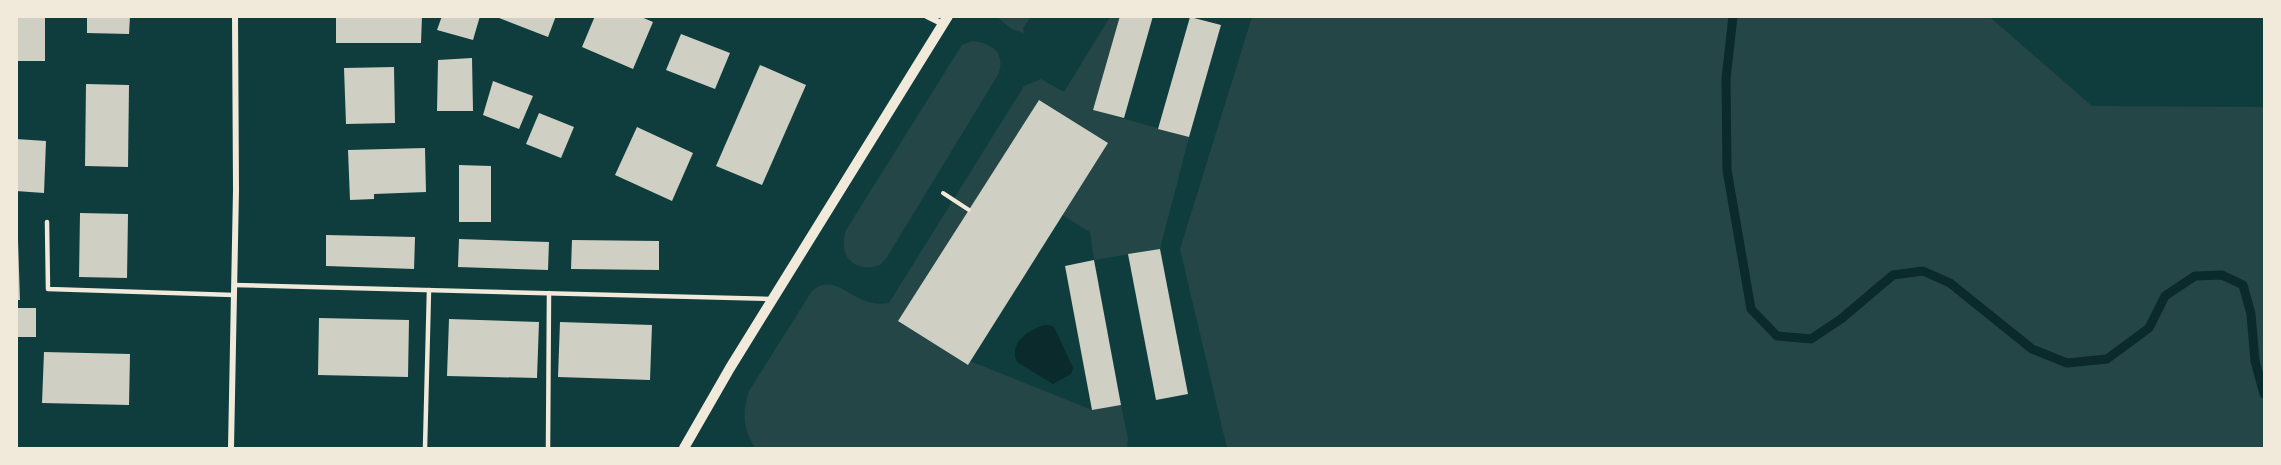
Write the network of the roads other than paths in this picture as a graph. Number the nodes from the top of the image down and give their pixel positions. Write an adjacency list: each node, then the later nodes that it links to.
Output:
1 (235, 16): 5 (street)
2 (927, 16): 3 (street)
3 (946, 20): 9 (street)
4 (47, 222): 8 (lane)
5 (234, 285): 6 (lane); 8 (street)
6 (429, 290): 7 (lane); 11 (lane)
7 (549, 293): 9 (lane); 12 (lane)
8 (234, 295): 10 (street)
9 (773, 299): 13 (street)
10 (231, 448)
11 (425, 448)
12 (548, 448)
13 (684, 448)

